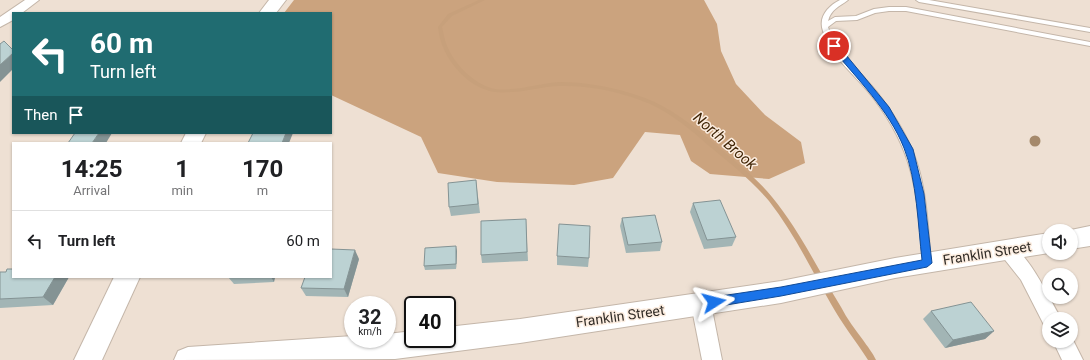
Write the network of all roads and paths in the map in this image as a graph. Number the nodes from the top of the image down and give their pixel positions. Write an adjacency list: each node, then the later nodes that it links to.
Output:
1 (33, 0): 5 (street)
2 (278, 0): 6 (street)
3 (919, 0): 10 (lane)
4 (841, 1): 9 (lane)
5 (15, 12)
6 (268, 12)
7 (12, 14): 8 (street)
8 (0, 23)
9 (825, 26): 11 (lane); 16 (lane)
10 (1090, 30)
11 (1090, 44)
12 (1090, 236): 13 (street)
13 (1078, 238)
14 (1042, 244): 15 (street, Franklin Street)
15 (1007, 251): 16 (street, Franklin Street); 19 (street)
16 (927, 263): 18 (street, Franklin Street)
17 (127, 278): 21 (street)
18 (701, 304): 22 (street, Franklin Street); 23 (street)
19 (1047, 312)
20 (1066, 348): 24 (street)
21 (88, 360)
22 (188, 360)
23 (712, 360)
24 (1073, 360)

